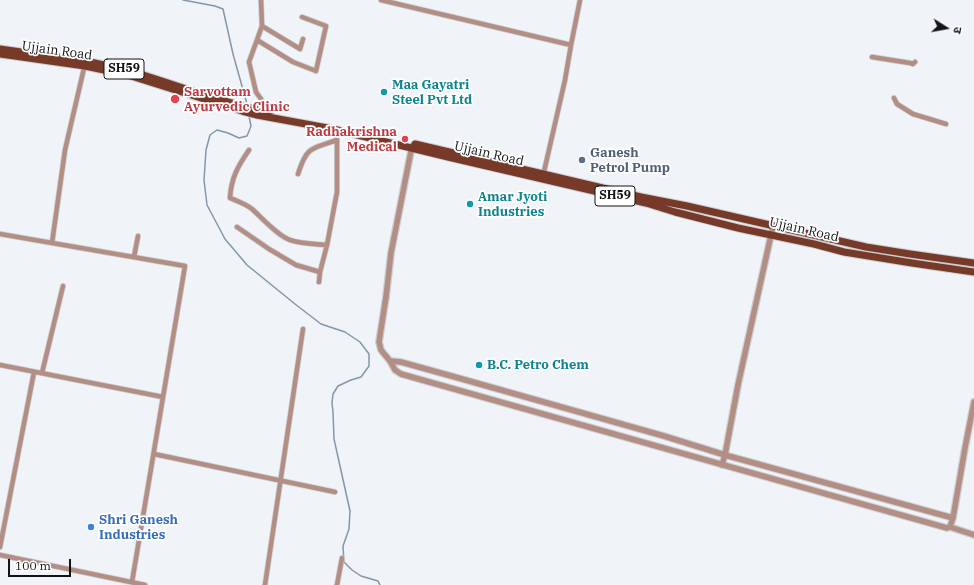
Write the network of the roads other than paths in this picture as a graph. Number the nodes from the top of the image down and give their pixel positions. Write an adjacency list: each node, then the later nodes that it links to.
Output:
1 (261, 0): 5 (street)
2 (381, 0): 8 (street)
3 (580, 0): 8 (street)
4 (302, 17): 7 (street)
5 (262, 26): 6 (street); 7 (street)
6 (303, 39)
7 (257, 40): 16 (street)
8 (571, 45): 23 (street)
9 (0, 49): 13 (main road, Ujjain Road / SH59)
10 (0, 54): 13 (main road, Ujjain Road / SH59)
11 (872, 57): 12 (street)
12 (915, 62)
13 (85, 63): 15 (main road, Ujjain Road / SH59); 29 (street)
14 (894, 98): 17 (street)
15 (257, 112): 16 (main road, Ujjain Road / SH59); 18 (main road, Ujjain Road / SH59)
16 (271, 112): 20 (main road, Ujjain Road / SH59)
17 (946, 124)
18 (333, 129): 19 (street); 20 (main road, Ujjain Road / SH59)
19 (337, 140): 22 (street); 30 (street)
20 (412, 146): 23 (main road, Ujjain Road / SH59); 38 (street)
21 (249, 150): 30 (street)
22 (298, 174)
23 (543, 177): 24 (main road, Ujjain Road / SH59); 27 (main road, Ujjain Road / SH59)
24 (773, 226): 27 (street); 32 (main road, Ujjain Road / SH59)
25 (237, 227): 33 (street)
26 (0, 234): 29 (street)
27 (771, 234): 34 (main road, Ujjain Road / SH59); 45 (street)
28 (138, 236): 31 (street)
29 (52, 242): 31 (street)
30 (327, 245): 33 (street)
31 (134, 257): 42 (street)
32 (974, 263)
33 (320, 272): 35 (street)
34 (974, 272)
35 (319, 282)
36 (63, 286): 41 (street)
37 (303, 329): 47 (street)
38 (390, 361): 45 (street); 46 (street)
39 (0, 365): 40 (street)
40 (34, 372): 41 (street); 52 (street)
41 (42, 373): 42 (street)
42 (163, 397): 44 (street)
43 (974, 402): 49 (street)
44 (154, 454): 47 (street); 55 (street)
45 (725, 455): 46 (street); 49 (street)
46 (722, 464): 50 (street)
47 (280, 481): 48 (street); 57 (street)
48 (335, 492)
49 (953, 518): 50 (street)
50 (950, 527): 51 (street)
51 (974, 535)
52 (0, 547)
53 (0, 555): 55 (street)
54 (342, 558): 58 (street)
55 (132, 582): 56 (street)
56 (145, 585)
57 (266, 585)
58 (337, 585)

